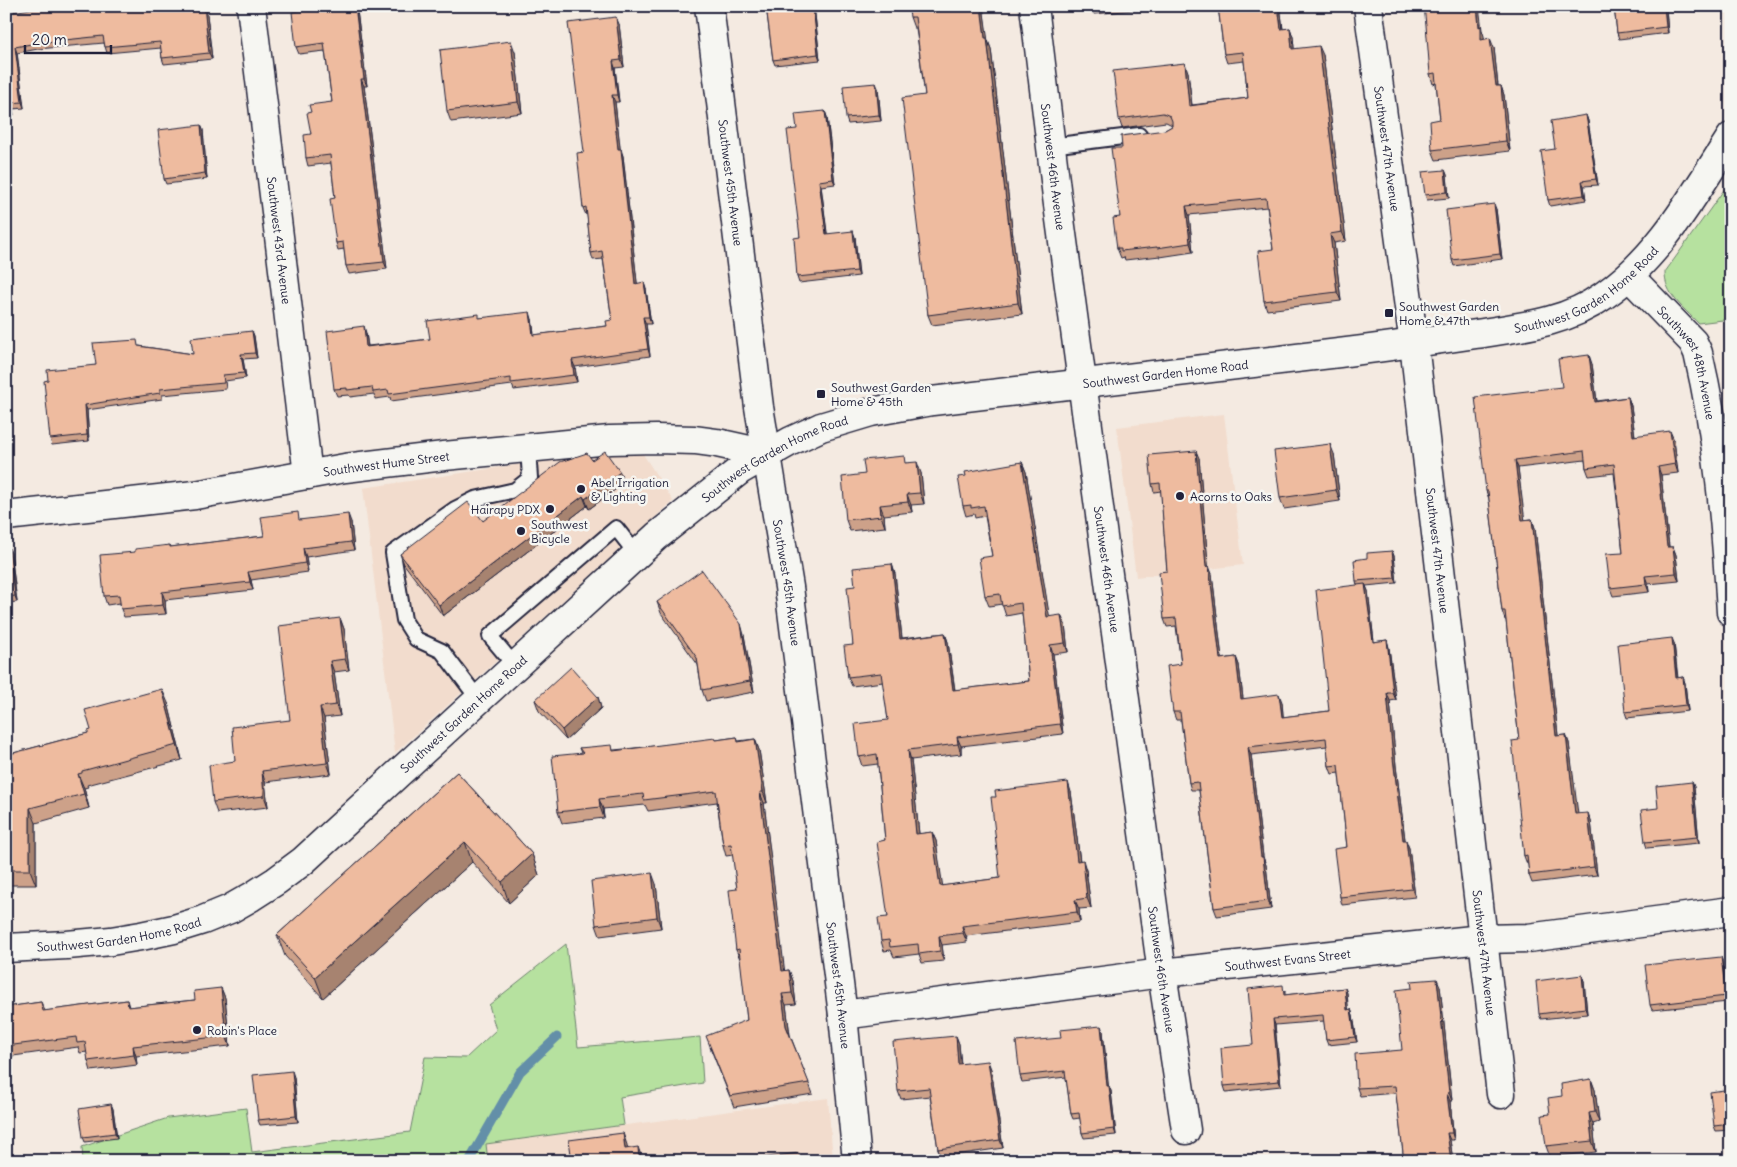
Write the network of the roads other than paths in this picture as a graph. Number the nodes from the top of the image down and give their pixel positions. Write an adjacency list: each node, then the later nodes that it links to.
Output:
1 (250, 6): 13 (street, Southwest 43rd Avenue)
2 (709, 6): 12 (street, Southwest 45th Avenue)
3 (1034, 6): 7 (street, Southwest 46th Avenue)
4 (1368, 6): 9 (street, Southwest 47th Avenue)
5 (1148, 134): 7 (lane)
6 (1731, 137): 8 (street, Southwest Garden Home Road)
7 (1050, 146): 10 (street, Southwest 46th Avenue)
8 (1629, 276): 9 (street, Southwest Garden Home Road); 16 (street, Southwest 48th Avenue)
9 (1414, 344): 10 (street, Southwest Garden Home Road); 20 (street, Southwest 47th Avenue)
10 (1082, 384): 12 (street, Southwest Garden Home Road); 22 (street, Southwest 46th Avenue)
11 (528, 448): 12 (street, Southwest Hume Street); 13 (street, Southwest Hume Street); 18 (lane)
12 (767, 454): 15 (street, Southwest Garden Home Road); 23 (street, Southwest 45th Avenue)
13 (308, 475): 14 (street, Southwest Hume Street)
14 (6, 516)
15 (637, 555): 17 (street, Southwest Garden Home Road); 17 (lane)
16 (1731, 612)
17 (515, 666): 18 (street, Southwest Garden Home Road)
18 (479, 700): 21 (street, Southwest Garden Home Road)
19 (1731, 911): 20 (street, Southwest Evans Street)
20 (1482, 939): 22 (street, Southwest Evans Street); 24 (street, Southwest 47th Avenue)
21 (6, 948)
22 (1162, 973): 23 (street, Southwest Evans Street); 25 (street, Southwest 46th Avenue)
23 (843, 1015): 26 (street, Southwest 45th Avenue)
24 (1501, 1094)
25 (1186, 1130)
26 (857, 1161)

